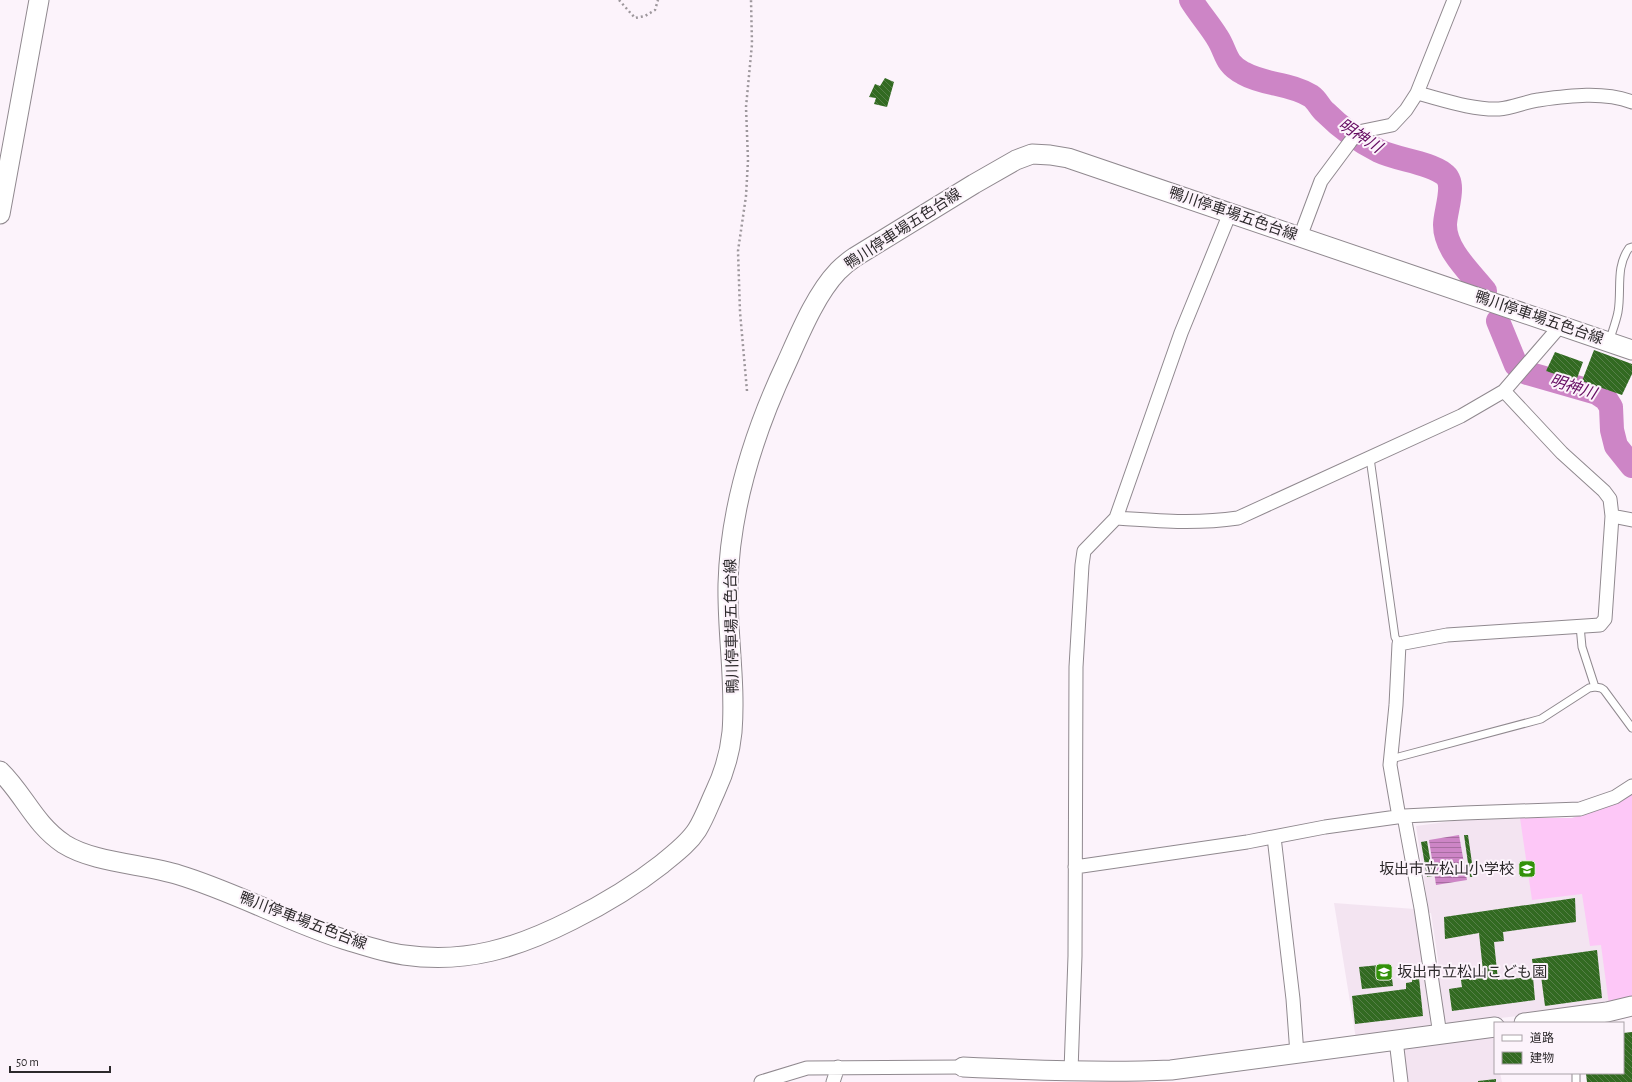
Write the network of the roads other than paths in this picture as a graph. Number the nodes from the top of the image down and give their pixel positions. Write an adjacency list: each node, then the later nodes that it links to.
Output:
1 (39, 0): 6 (main road)
2 (1454, 0): 3 (street)
3 (1417, 93): 4 (street); 7 (street)
4 (1632, 102)
5 (1230, 213): 7 (main road, 鴨川停車場五色台線); 15 (street); 22 (main road, 鴨川停車場五色台線)
6 (0, 214)
7 (1300, 237): 9 (main road, 鴨川停車場五色台線)
8 (1632, 247): 10 (lane)
9 (1561, 325): 10 (main road, 鴨川停車場五色台線); 12 (street)
10 (1609, 342): 11 (main road, 鴨川停車場五色台線)
11 (1632, 350)
12 (1504, 391): 13 (street); 14 (street)
13 (1370, 458): 15 (street); 18 (lane)
14 (1612, 516): 16 (street); 17 (street)
15 (1116, 518): 26 (street)
16 (1632, 520)
17 (1580, 626): 18 (street); 19 (lane)
18 (1398, 644): 21 (street)
19 (1595, 687): 20 (lane); 21 (lane)
20 (1632, 728)
21 (1391, 759): 24 (street)
22 (0, 771)
23 (1632, 786): 24 (street)
24 (1402, 817): 25 (street); 31 (street)
25 (1274, 837): 26 (street); 33 (street)
26 (1075, 867): 36 (street)
27 (1632, 1006): 28 (main road)
28 (1571, 1020): 29 (main road)
29 (1540, 1022)
30 (1494, 1027): 31 (main road)
31 (1440, 1035): 32 (main road)
32 (1396, 1040): 33 (main road); 39 (street)
33 (1297, 1054): 36 (main road)
34 (838, 1067): 35 (street); 37 (street); 38 (street)
35 (963, 1067): 36 (main road)
36 (1083, 1074)
37 (761, 1082)
38 (833, 1082)
39 (1401, 1082)

